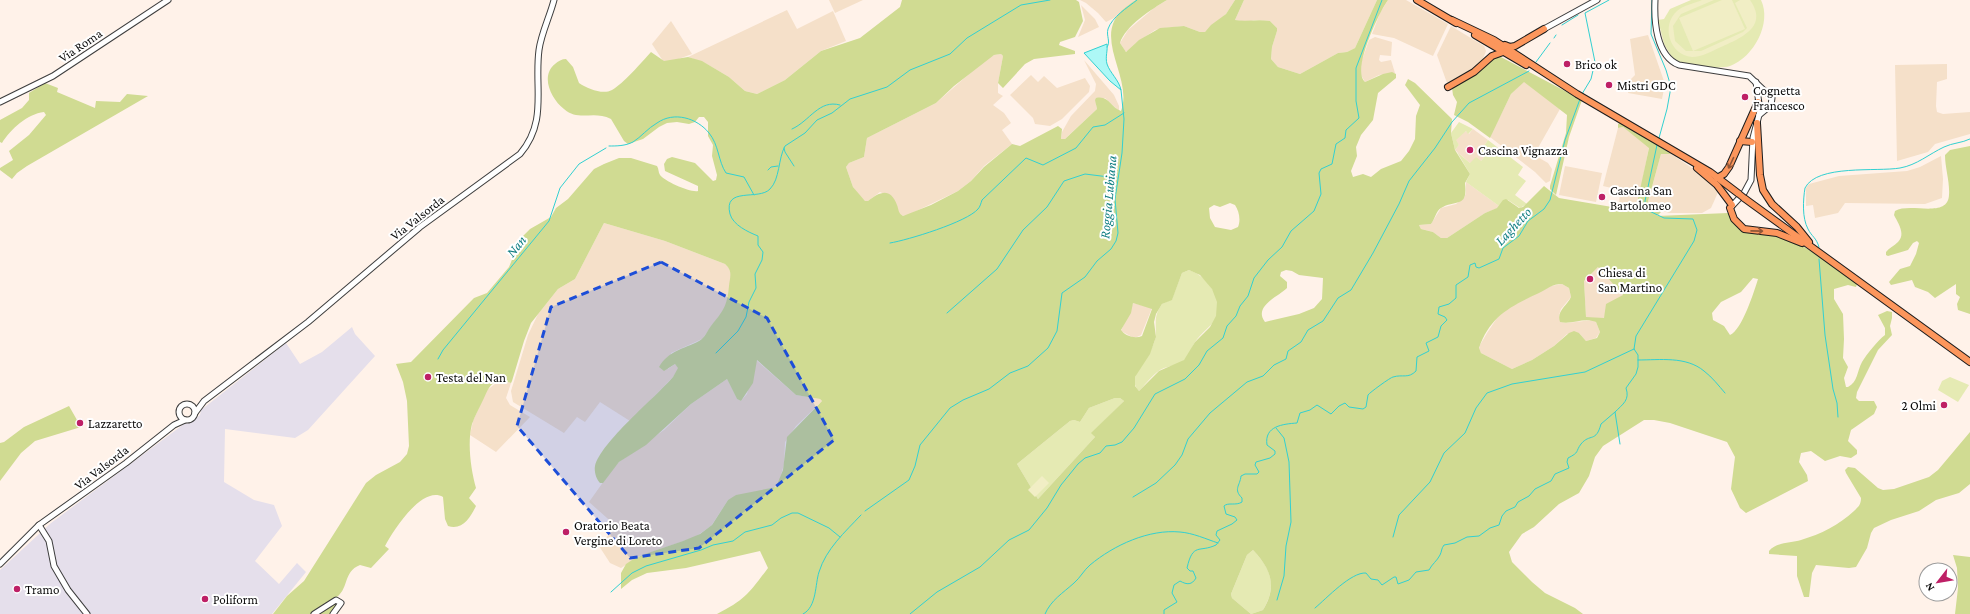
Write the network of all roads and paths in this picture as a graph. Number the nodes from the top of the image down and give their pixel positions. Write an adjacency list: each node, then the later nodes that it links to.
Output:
1 (168, 0): 19 (street, Via Roma)
2 (554, 0): 31 (street, Via Valsorda)
3 (1417, 0): 6 (main road)
4 (1597, 0): 7 (street)
5 (1655, 0): 14 (street)
6 (1452, 20): 8 (main road); 10 (main road)
7 (1544, 29): 9 (main road)
8 (1471, 32): 11 (main road); 12 (main road)
9 (1524, 41): 10 (main road); 13 (main road)
10 (1498, 43): 13 (main road)
11 (1503, 52): 12 (main road); 16 (main road)
12 (1487, 59): 15 (main road)
13 (1539, 69): 16 (main road)
14 (1755, 81): 17 (street); 18 (street)
15 (1448, 87)
16 (1569, 89): 25 (main road)
17 (1769, 94): 18 (street); 20 (street)
18 (1758, 101): 20 (street); 21 (street); 23 (main road)
19 (0, 102)
20 (1766, 107): 21 (street)
21 (1759, 115): 22 (street)
22 (1757, 122): 24 (street); 28 (main road)
23 (1740, 141): 24 (main road); 26 (main road, one-way to 26)
24 (1752, 142): 27 (street)
25 (1664, 145): 26 (main road); 27 (main road)
26 (1717, 178): 28 (main road)
27 (1731, 207): 29 (main road, one-way to 29)
28 (1816, 250): 29 (main road)
29 (1833, 263): 30 (main road)
30 (1970, 362)
31 (204, 401): 32 (street, Via Valsorda); 33 (street, Via Valsorda)
32 (190, 404): 33 (street); 34 (street)
33 (195, 413): 35 (street)
34 (179, 415): 35 (street); 36 (street, Via Valsorda)
35 (184, 420): 36 (street, Via Valsorda)
36 (174, 425): 37 (street, Via Valsorda)
37 (39, 525): 38 (street, Via Valsorda); 39 (street)
38 (0, 564)
39 (87, 614)
40 (314, 614): 41 (street)
41 (333, 614)

